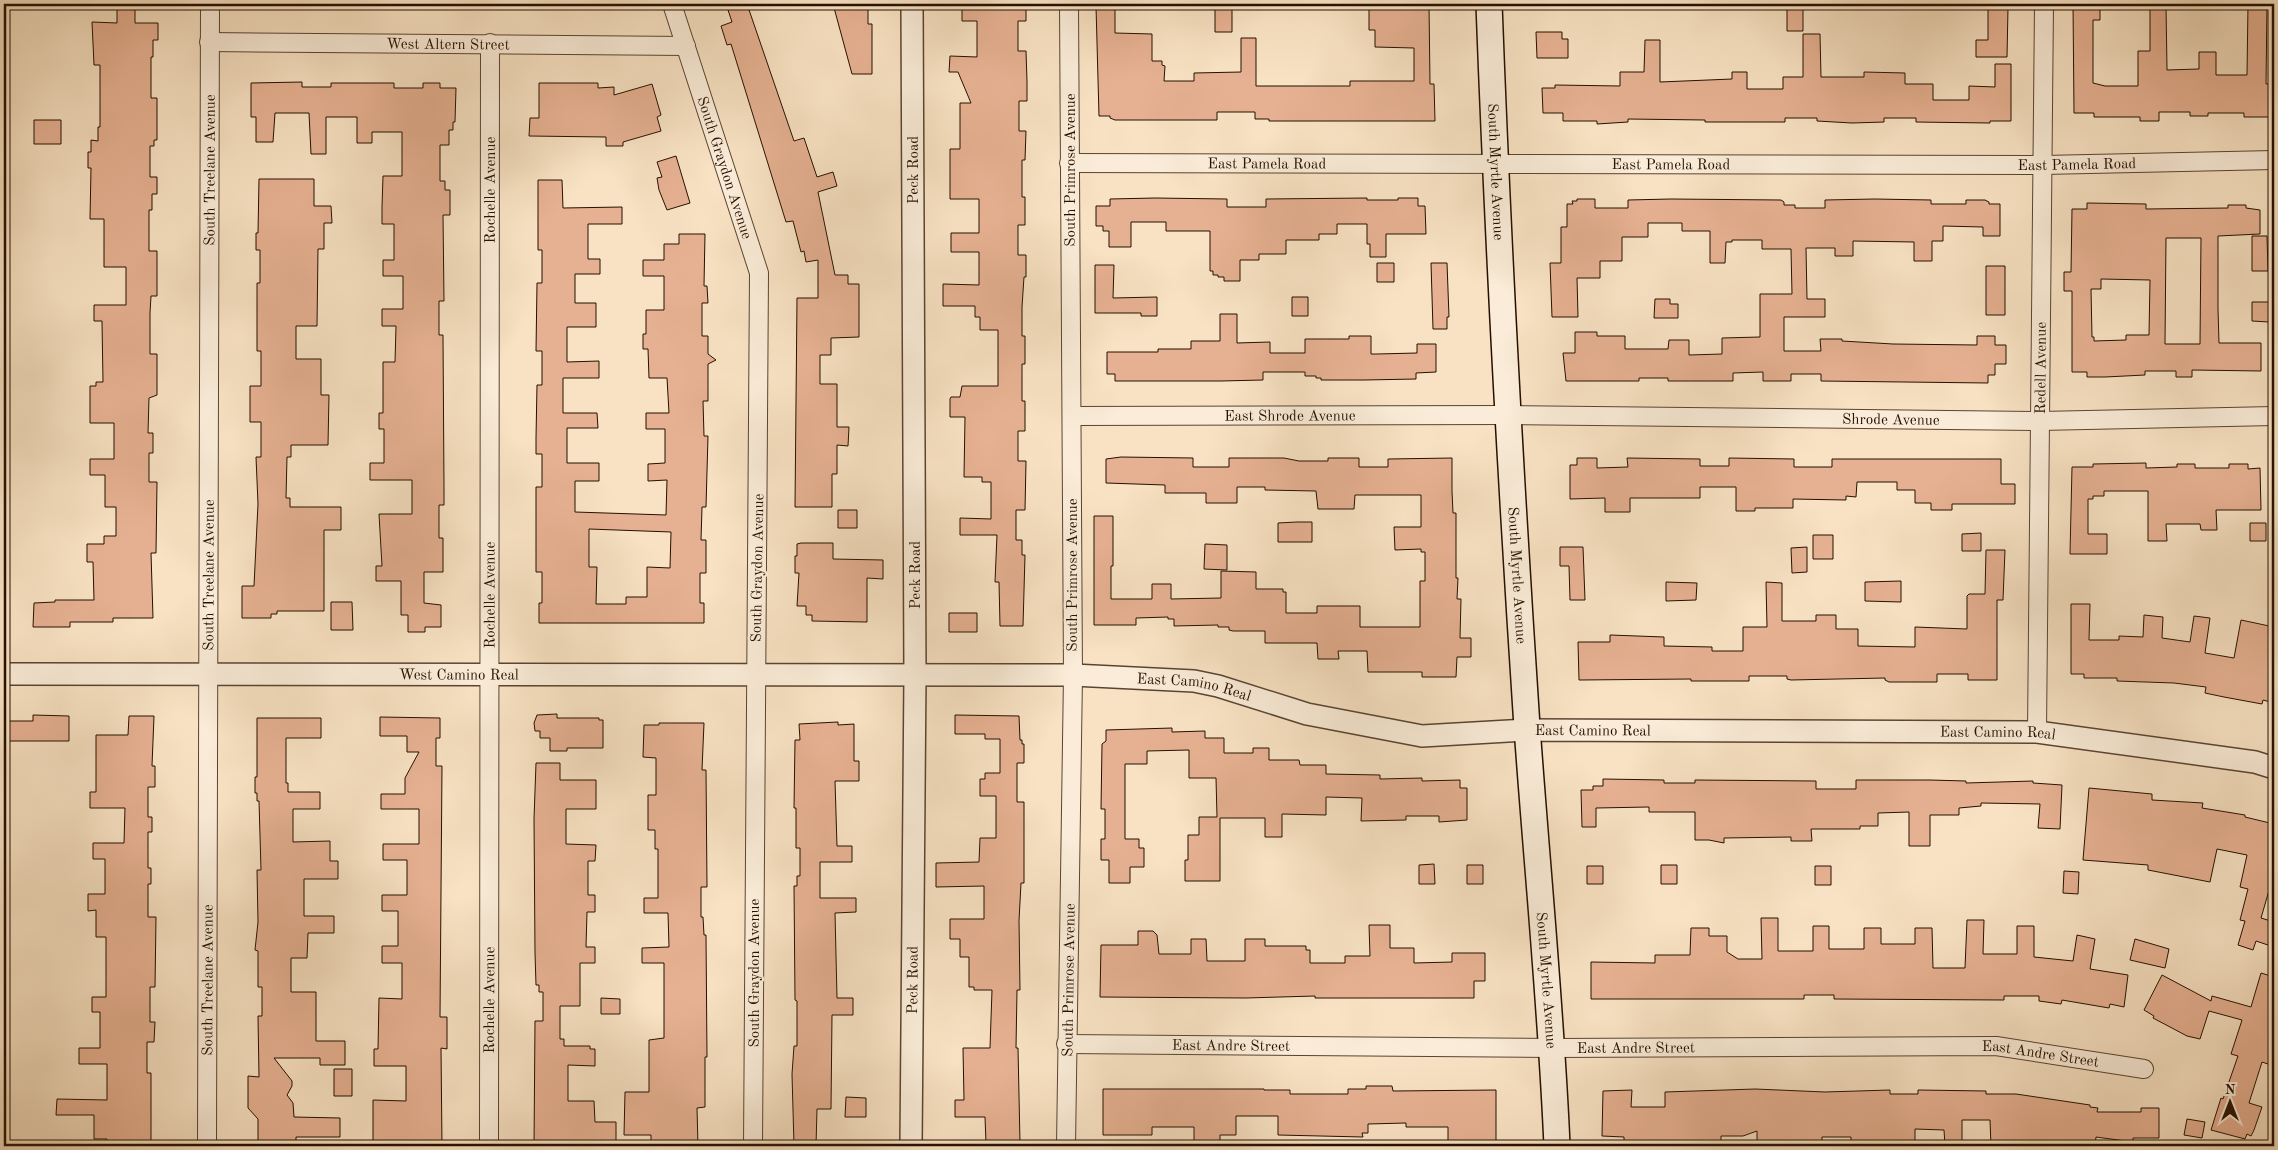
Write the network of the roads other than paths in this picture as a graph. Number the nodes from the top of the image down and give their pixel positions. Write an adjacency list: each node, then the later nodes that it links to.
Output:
1 (210, 4): 7 (street, South Treelane Avenue)
2 (672, 4): 9 (street, South Graydon Avenue)
3 (912, 4): 21 (street, Peck Road)
4 (1069, 4): 11 (street, South Primrose Avenue)
5 (1489, 4): 12 (main road, South Myrtle Avenue)
6 (2044, 4): 13 (street, Redell Avenue)
7 (209, 42): 8 (street, West Altern Street); 19 (street, South Treelane Avenue)
8 (490, 43): 9 (street, West Altern Street); 23 (street, Rochelle Avenue)
9 (686, 46): 20 (street, South Graydon Avenue)
10 (2274, 160): 13 (street, East Pamela Road)
11 (1069, 163): 12 (street, East Pamela Road); 15 (street, South Primrose Avenue)
12 (1495, 165): 13 (street, East Pamela Road); 14 (main road, South Myrtle Avenue)
13 (2043, 165): 17 (street, Redell Avenue)
14 (1508, 415): 15 (street, East Shrode Avenue); 17 (street, Shrode Avenue); 24 (main road, South Myrtle Avenue)
15 (1072, 416): 22 (street, South Primrose Avenue)
16 (2274, 416): 17 (street, Shrode Avenue)
17 (2040, 421): 25 (street, Redell Avenue)
18 (4, 674): 19 (street, West Camino Real)
19 (208, 674): 23 (street, West Camino Real); 30 (street, South Treelane Avenue)
20 (756, 675): 21 (street, West Camino Real); 23 (street, West Camino Real); 32 (street, South Graydon Avenue)
21 (915, 675): 22 (street, East Camino Real); 33 (street, Peck Road)
22 (1073, 675): 24 (street, East Camino Real); 27 (street, South Primrose Avenue)
23 (491, 676): 31 (street, Rochelle Avenue)
24 (1528, 730): 25 (street, East Camino Real); 28 (main road, South Myrtle Avenue)
25 (2037, 732): 26 (street, East Camino Real)
26 (2274, 768)
27 (1066, 1044): 28 (street, East Andre Street); 34 (street, South Primrose Avenue)
28 (1553, 1048): 29 (street, East Andre Street); 35 (main road, South Myrtle Avenue)
29 (2144, 1069)
30 (206, 1146)
31 (488, 1146)
32 (753, 1146)
33 (911, 1146)
34 (1066, 1146)
35 (1557, 1146)

